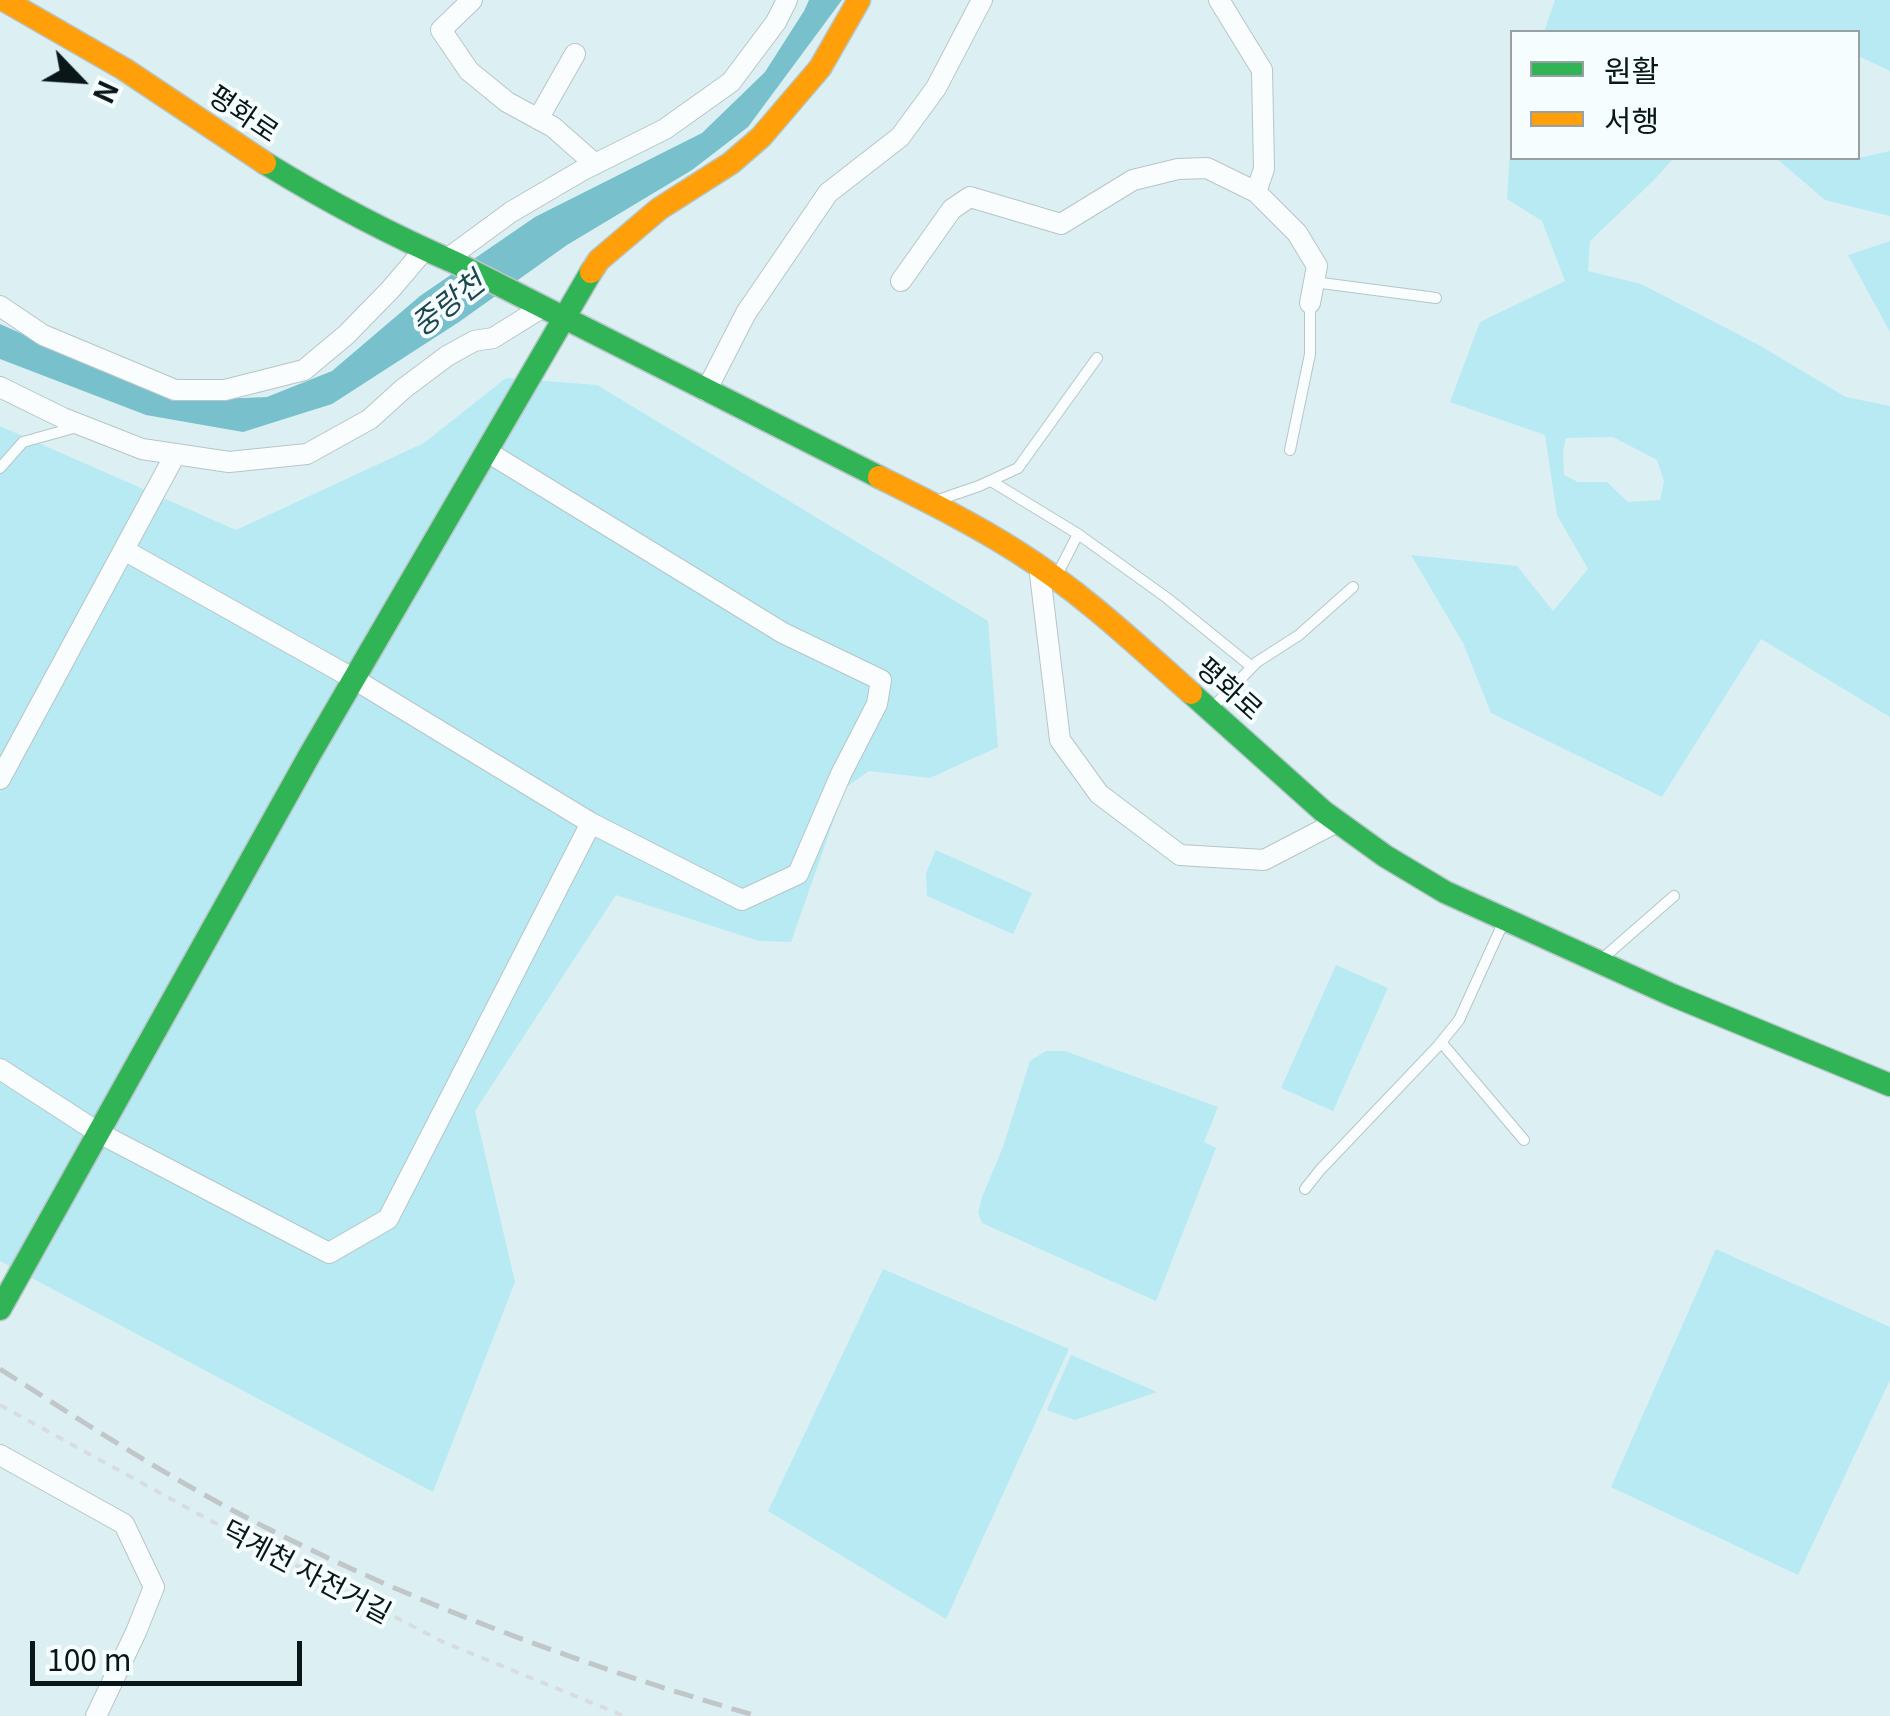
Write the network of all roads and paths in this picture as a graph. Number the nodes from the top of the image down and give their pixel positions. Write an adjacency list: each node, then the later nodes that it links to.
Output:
1 (4, 0): 11 (main road, 평화로)
2 (472, 0): 8 (street)
3 (787, 0): 9 (street)
4 (859, 0): 16 (main road)
5 (982, 0): 19 (street)
6 (1219, 0): 10 (street)
7 (576, 54): 8 (street)
8 (538, 119): 9 (street)
9 (596, 164): 11 (street)
10 (1256, 192): 12 (street); 13 (street)
11 (443, 257): 15 (street); 16 (main road, 평화로)
12 (902, 281)
13 (1312, 292): 14 (lane); 21 (lane)
14 (1436, 298)
15 (0, 306)
16 (553, 313): 19 (main road, 평화로); 22 (main road); 23 (street)
17 (1097, 358): 25 (lane)
18 (0, 387): 20 (street)
19 (706, 391): 26 (main road, 평화로)
20 (82, 426): 23 (street); 24 (lane)
21 (1290, 450)
22 (486, 451): 32 (main road); 36 (street)
23 (176, 455): 28 (street)
24 (0, 468)
25 (991, 481): 26 (lane); 27 (lane)
26 (930, 503): 29 (main road, 평화로)
27 (1078, 534): 29 (lane); 31 (lane)
28 (124, 550): 32 (street); 34 (street)
29 (1047, 572): 33 (main road, 평화로); 35 (street)
30 (1353, 587): 31 (lane)
31 (1252, 667): 33 (lane)
32 (354, 678): 36 (street); 43 (main road)
33 (1210, 710): 35 (main road, 평화로)
34 (0, 779)
35 (1337, 822): 38 (main road, 평화로)
36 (592, 823): 43 (street)
37 (1674, 896): 39 (lane)
38 (1504, 920): 39 (main road, 평화로); 40 (lane)
39 (1599, 962): 42 (main road, 평화로)
40 (1441, 1042): 44 (lane); 45 (lane)
41 (0, 1070): 43 (street)
42 (1890, 1085)
43 (98, 1133): 46 (main road)
44 (1524, 1140)
45 (1306, 1189)
46 (0, 1309)
47 (0, 1405): 50 (path, 덕계천 자전거길)
48 (0, 1455): 49 (street)
49 (96, 1716)
50 (624, 1716)

